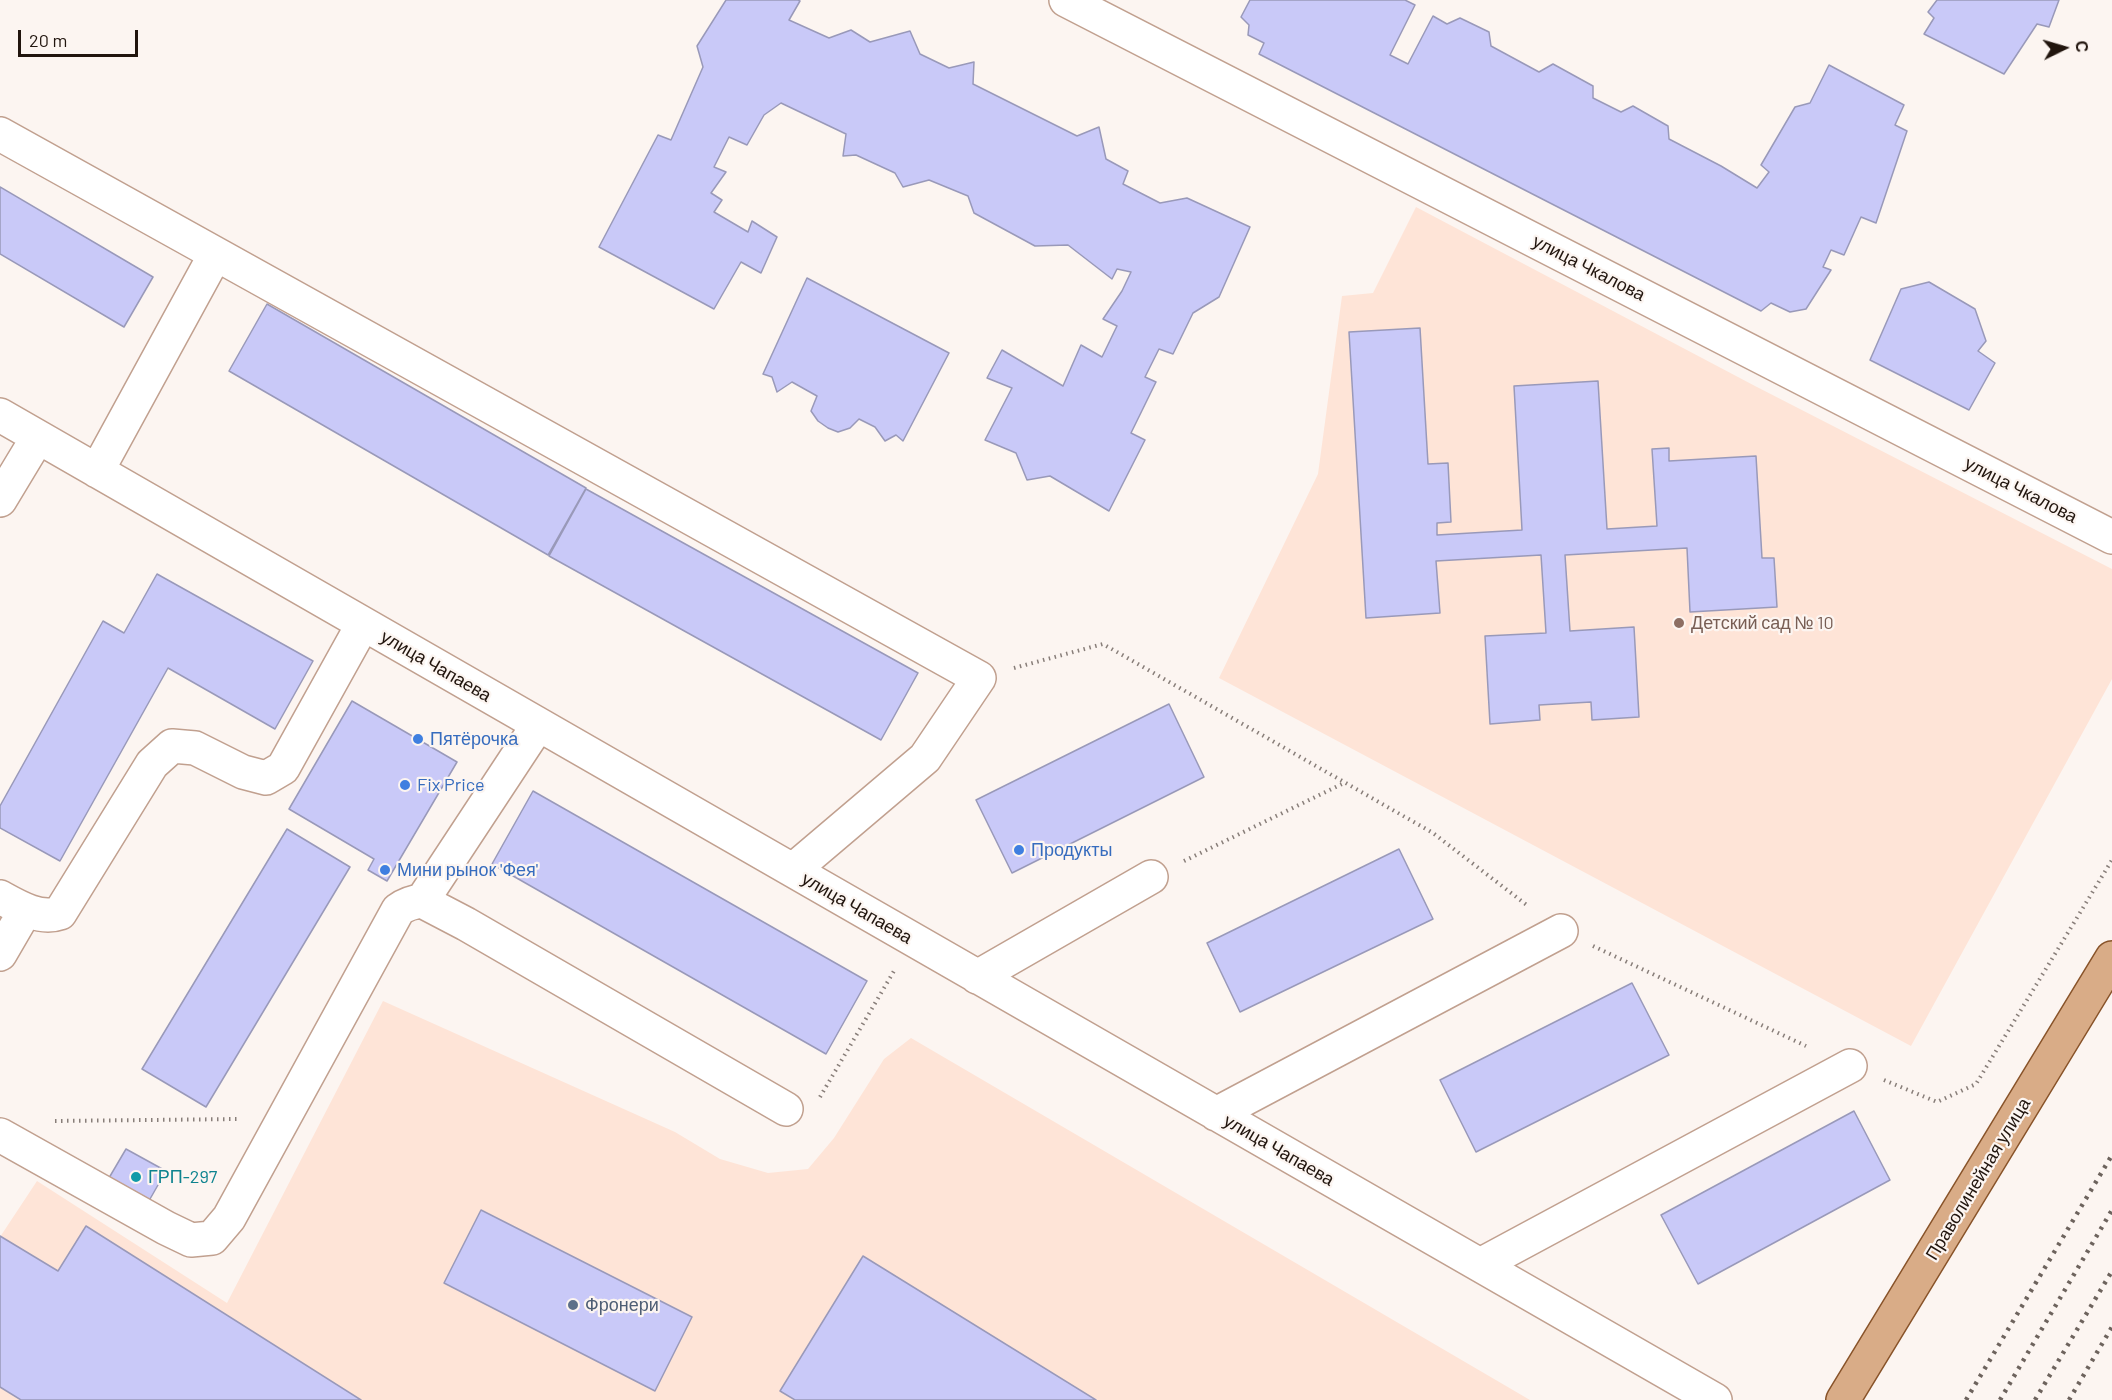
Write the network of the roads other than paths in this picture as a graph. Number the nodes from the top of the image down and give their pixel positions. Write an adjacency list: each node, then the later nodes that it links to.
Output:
1 (1066, 0): 8 (street, улица Чкалова)
2 (0, 134): 3 (street)
3 (216, 255): 6 (street); 11 (street)
4 (0, 415): 5 (street, улица Чапаева)
5 (38, 437): 6 (street, улица Чапаева); 7 (street)
6 (97, 471): 9 (street, улица Чапаева)
7 (0, 500)
8 (2112, 537)
9 (363, 624): 10 (street, улица Чапаева); 14 (street)
10 (538, 724): 11 (street, улица Чапаева); 13 (street)
11 (793, 870): 18 (street, улица Чапаева)
12 (1151, 878): 18 (street)
13 (422, 901): 20 (street); 22 (street)
14 (12, 904): 16 (street)
15 (1561, 931): 21 (street)
16 (0, 954)
17 (2112, 958): 25 (main road, Праволинейная улица)
18 (977, 977): 21 (street, улица Чапаева)
19 (1850, 1066): 23 (street)
20 (786, 1109)
21 (1216, 1114): 23 (street, улица Чапаева)
22 (0, 1135)
23 (1480, 1265): 24 (street, улица Чапаева)
24 (1714, 1400)
25 (1843, 1400)

